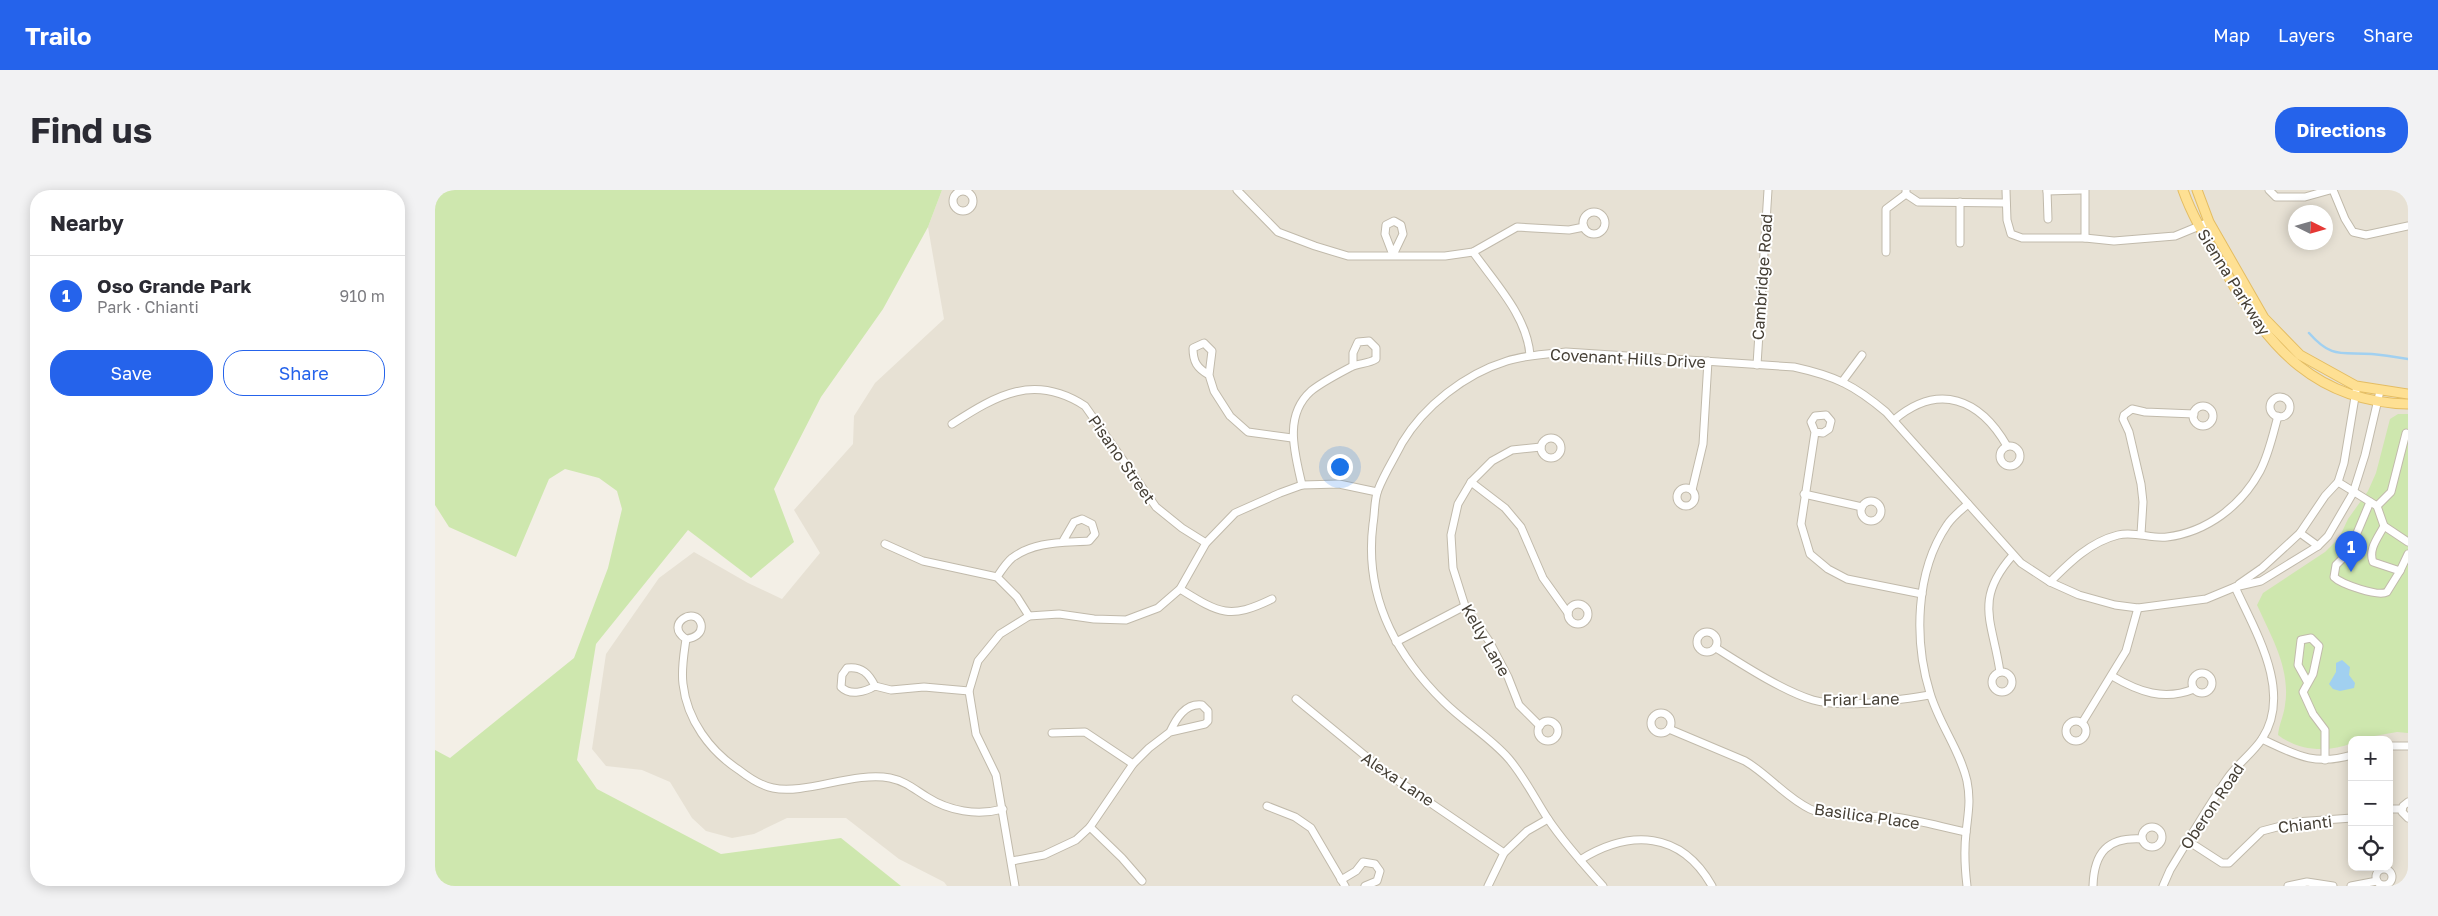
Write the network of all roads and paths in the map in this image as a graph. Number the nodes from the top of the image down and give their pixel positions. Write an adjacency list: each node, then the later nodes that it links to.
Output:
1 (1237, 190): 21 (street)
2 (1768, 190): 26 (street, Cambridge Road)
3 (2006, 190): 13 (street)
4 (2047, 190): 5 (street); 14 (street)
5 (2081, 190)
6 (2085, 190): 19 (street)
7 (2183, 190): 18 (main road, Sienna Parkway)
8 (2197, 190): 15 (main road, Sienna Parkway)
9 (2269, 190): 10 (street)
10 (2332, 190): 16 (street)
11 (1905, 192): 12 (street); 22 (street)
12 (1960, 202): 13 (street); 20 (street)
13 (2007, 203): 19 (street)
14 (2048, 219)
15 (2209, 222): 18 (street); 30 (main road, Sienna Parkway)
16 (2408, 226)
17 (1584, 227): 21 (street)
18 (2199, 228): 19 (street); 33 (main road, Sienna Parkway)
19 (2085, 238)
20 (1960, 243)
21 (1473, 252): 23 (street)
22 (1886, 252)
23 (1530, 355): 25 (street, Covenant Hills Drive); 49 (street, Covenant Hills Drive)
24 (1862, 355): 29 (street)
25 (1708, 361): 26 (street, Covenant Hills Drive); 48 (street)
26 (1757, 365): 29 (street, Covenant Hills Drive)
27 (1353, 366): 42 (street)
28 (1209, 375): 42 (street)
29 (1842, 382): 38 (street, Covenant Hills Drive)
30 (2356, 386): 31 (main road, Sienna Parkway); 33 (street, Covenant Hills Drive)
31 (2380, 391): 32 (main road, Sienna Parkway); 34 (street, Covenant Hills Drive)
32 (2408, 394)
33 (2355, 398): 34 (main road, Sienna Parkway); 46 (street, Covenant Hills Drive)
34 (2378, 402): 35 (main road, Sienna Parkway); 50 (street, Covenant Hills Drive)
35 (2408, 404)
36 (2194, 414): 57 (street)
37 (2278, 416): 57 (street)
38 (1894, 420): 43 (street); 52 (street, Covenant Hills Drive)
39 (951, 424): 60 (street, Pisano Street)
40 (1815, 432): 51 (street)
41 (2406, 433): 53 (street)
42 (1292, 438): 47 (street)
43 (2007, 446)
44 (1541, 447): 45 (street, Kelly Lane)
45 (1471, 482): 72 (street, Kelly Lane); 74 (street)
46 (2337, 482): 50 (street); 56 (street, Covenant Hills Drive)
47 (1302, 486): 49 (street); 60 (street)
48 (1692, 490)
49 (1377, 492): 77 (street, Covenant Hills Drive)
50 (2353, 493): 53 (street); 62 (street, Covenant Hills Drive)
51 (1804, 494): 54 (street); 70 (street)
52 (1968, 504): 64 (street, Covenant Hills Drive); 70 (street)
53 (2373, 504): 55 (street); 65 (street)
54 (1862, 507)
55 (2384, 526): 59 (street); 65 (street)
56 (2300, 533): 62 (street); 68 (street, Covenant Hills Drive)
57 (2141, 534): 67 (street)
58 (1063, 541): 58 (street); 66 (street)
59 (2408, 542)
60 (1206, 543): 69 (street)
61 (885, 544): 66 (street)
62 (2318, 546): 68 (street, Covenant Hills Drive)
63 (2408, 554): 65 (street)
64 (2013, 555): 67 (street, Covenant Hills Drive); 79 (street)
65 (2399, 571)
66 (997, 577): 75 (street)
67 (2050, 582): 73 (street, Covenant Hills Drive)
68 (2235, 587): 73 (street, Covenant Hills Drive); 92 (street, Oberon Road)
69 (1180, 589): 71 (street); 75 (street)
70 (1922, 594): 85 (street)
71 (1273, 599)
72 (1465, 606): 77 (street); 88 (street, Kelly Lane)
73 (2138, 608): 80 (street)
74 (1568, 613)
75 (1029, 616): 84 (street)
76 (686, 639): 100 (street)
77 (1396, 642): 105 (street, Covenant Hills Drive)
78 (1715, 648): 85 (street, Friar Lane)
79 (2000, 672)
80 (2112, 676): 83 (street); 87 (street)
81 (2308, 683): 81 (street); 96 (street)
82 (875, 686): 82 (street); 84 (street)
83 (2194, 689)
84 (969, 691): 100 (street)
85 (1930, 694): 107 (street)
86 (1296, 699): 110 (street, Alexa Lane)
87 (2082, 723)
88 (1539, 726)
89 (1669, 729): 107 (street, Basilica Place)
90 (1170, 732): 90 (street); 97 (street)
91 (1052, 733): 97 (street)
92 (2262, 739): 96 (street); 109 (street, Oberon Road)
93 (2393, 746): 94 (street)
94 (2408, 746)
95 (2348, 756): 96 (street)
96 (2325, 760)
97 (1133, 764): 106 (street)
98 (2408, 802): 102 (street)
99 (1267, 806): 115 (street)
100 (1003, 809): 112 (street)
101 (2393, 809): 102 (street)
102 (2402, 809): 104 (street)
103 (2348, 818): 109 (street, Chianti)
104 (2408, 818)
105 (1548, 819): 110 (street); 111 (street, Covenant Hills Drive)
106 (1090, 827): 112 (street); 113 (street)
107 (1966, 832): 121 (street)
108 (2143, 839): 122 (street)
109 (2188, 841): 123 (street, Oberon Road)
110 (1504, 853): 118 (street)
111 (1580, 860): 119 (street, Covenant Hills Drive); 120 (street)
112 (1012, 861): 116 (street)
113 (1143, 881)
114 (2377, 881): 126 (street)
115 (1343, 883): 117 (street)
116 (1015, 886)
117 (1365, 886)
118 (1487, 886)
119 (1603, 886)
120 (1712, 886)
121 (1967, 886)
122 (2093, 886)
123 (2163, 886)
124 (2288, 886): 125 (street)
125 (2333, 886)
126 (2351, 886)

